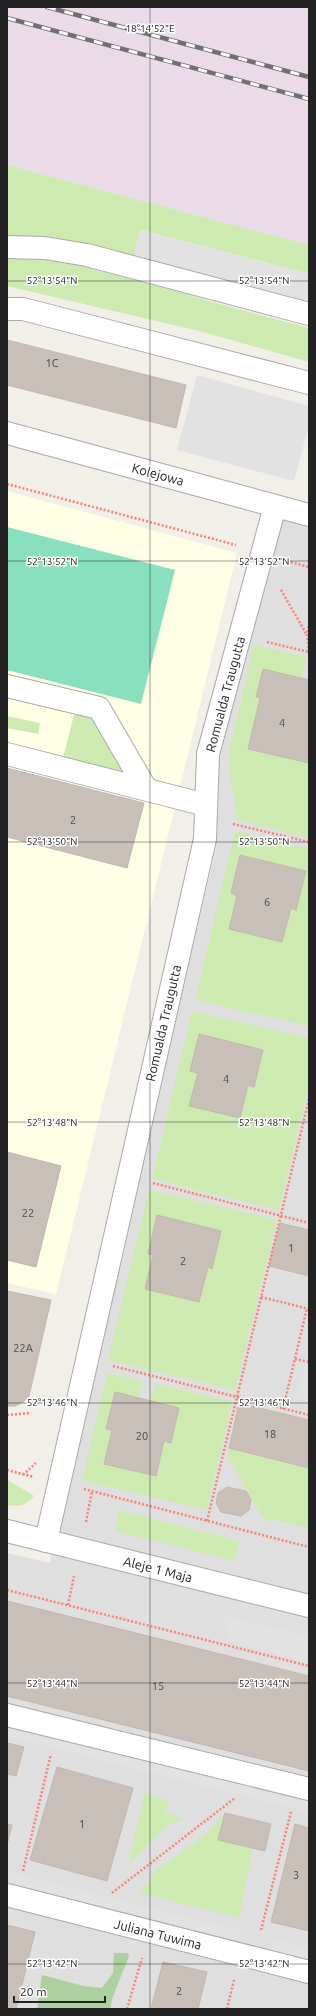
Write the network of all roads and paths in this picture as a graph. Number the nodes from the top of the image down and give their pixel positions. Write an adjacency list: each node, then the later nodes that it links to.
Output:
1 (7, 247): 3 (street)
2 (7, 309): 4 (street)
3 (309, 314)
4 (309, 383)
5 (7, 433): 7 (street, Kolejowa)
6 (7, 484): 9 (path)
7 (275, 506): 8 (street, Kolejowa); 9 (street, Romualda Traugutta)
8 (309, 515)
9 (262, 554): 10 (path); 18 (street, Romualda Traugutta)
10 (309, 567)
11 (280, 588): 13 (path)
12 (309, 624): 13 (path)
13 (307, 635): 14 (path)
14 (309, 652)
15 (7, 686): 17 (street)
16 (7, 754): 17 (street)
17 (146, 790): 18 (street)
18 (206, 805): 42 (street, Romualda Traugutta)
19 (233, 824): 20 (path)
20 (309, 842)
21 (309, 1099): 23 (path)
22 (145, 1181): 23 (path)
23 (279, 1215): 24 (path); 25 (path)
24 (309, 1223)
25 (261, 1297): 26 (path); 30 (path)
26 (308, 1308): 27 (path)
27 (295, 1359): 28 (path); 31 (path)
28 (309, 1362)
29 (108, 1365): 30 (path)
30 (236, 1397): 31 (path); 39 (path)
31 (283, 1409): 34 (path)
32 (31, 1413): 33 (path)
33 (7, 1415)
34 (309, 1415)
35 (7, 1470): 36 (path)
36 (23, 1475)
37 (78, 1488): 38 (path)
38 (92, 1491): 39 (path); 40 (path)
39 (206, 1521): 43 (path)
40 (86, 1523)
41 (7, 1531): 42 (street, Aleje 1 Maja)
42 (46, 1541): 47 (street, Aleje 1 Maja)
43 (309, 1548)
44 (73, 1583): 46 (path)
45 (7, 1590): 46 (path)
46 (68, 1605): 48 (path)
47 (309, 1606)
48 (309, 1666)
49 (7, 1715): 51 (street)
50 (53, 1748): 54 (path)
51 (309, 1789)
52 (239, 1796): 55 (path)
53 (292, 1809): 57 (path)
54 (23, 1871)
55 (112, 1893)
56 (7, 1895): 58 (street, Juliana Tuwima)
57 (261, 1930)
58 (309, 1972)
59 (235, 1980): 60 (path)
60 (227, 2009)

